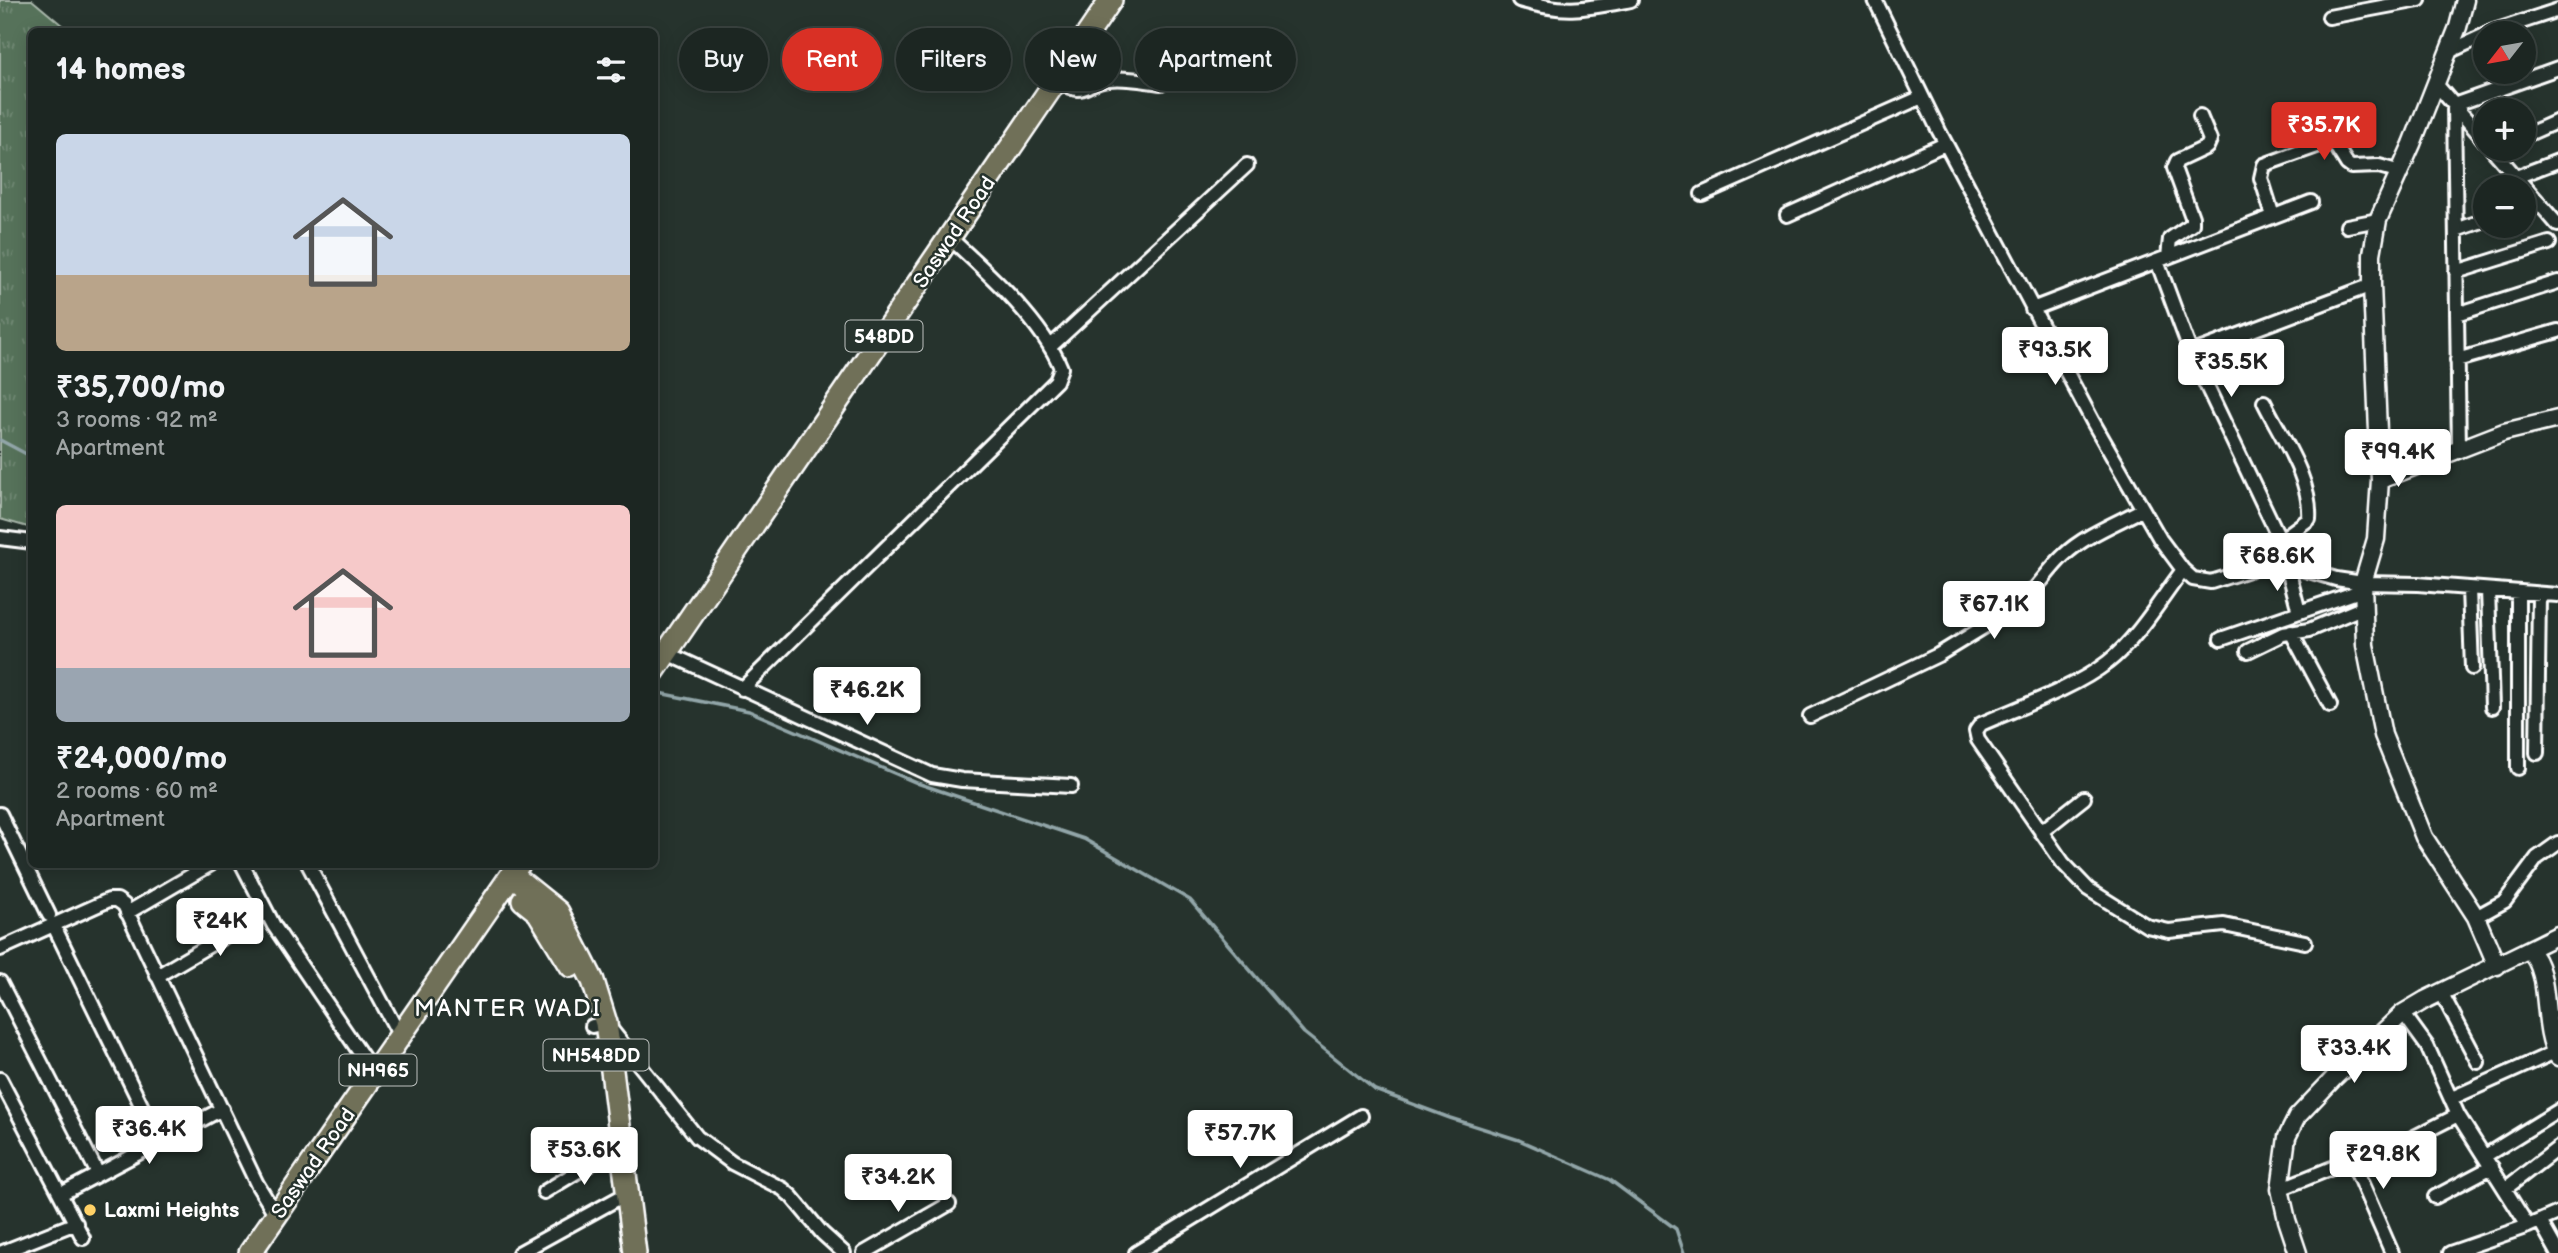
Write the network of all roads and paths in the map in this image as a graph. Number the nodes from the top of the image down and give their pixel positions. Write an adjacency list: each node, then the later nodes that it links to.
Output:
1 (1111, 0): 10 (highway, Saswad Road / 548DD)
2 (1519, 0): 3 (street)
3 (1631, 0)
4 (1875, 0): 16 (street)
5 (2419, 0): 8 (street)
6 (2465, 0): 12 (street)
7 (2558, 10): 9 (street)
8 (2329, 17)
9 (2525, 21)
10 (1092, 28)
11 (2473, 40): 12 (street)
12 (2448, 52): 14 (street)
13 (2558, 68): 17 (street)
14 (2436, 84): 17 (street); 26 (street)
15 (1050, 91): 39 (highway, Saswad Road / 548DD)
16 (1922, 97): 22 (street); 29 (street)
17 (2454, 105): 20 (street); 38 (street)
18 (2200, 116): 41 (street)
19 (2558, 121): 21 (street)
20 (2473, 127)
21 (2536, 131)
22 (1945, 144): 32 (street); 45 (street)
23 (2503, 161): 27 (street)
24 (2558, 161): 28 (street)
25 (1247, 165): 48 (street)
26 (2401, 172): 33 (street); 34 (street)
27 (2514, 175)
28 (2521, 175)
29 (1702, 194)
30 (2536, 200): 36 (street)
31 (2311, 202): 33 (street)
32 (1787, 215)
33 (2273, 216): 41 (street)
34 (2378, 220): 37 (street); 44 (street)
35 (2473, 224): 38 (street)
36 (2558, 225)
37 (2347, 226)
38 (2456, 230): 42 (street)
39 (950, 238): 48 (street); 72 (highway, Saswad Road / 548DD)
40 (2549, 243): 42 (street)
41 (2162, 259): 45 (street); 49 (street)
42 (2456, 272): 46 (street)
43 (2558, 282): 46 (street)
44 (2372, 285): 49 (street); 54 (street)
45 (2032, 309): 55 (street)
46 (2457, 314): 50 (street)
47 (2558, 331): 50 (street)
48 (1050, 347): 75 (street)
49 (2191, 353): 58 (street)
50 (2458, 360): 53 (street)
51 (2264, 402): 58 (street)
52 (2558, 419): 53 (street)
53 (2459, 449): 54 (street)
54 (2380, 480): 61 (street)
55 (2143, 509): 60 (street); 78 (street)
56 (0, 538): 57 (street)
57 (28, 542)
58 (2283, 546): 59 (street)
59 (2284, 564): 60 (street); 61 (street); 68 (street)
60 (2183, 570): 84 (street)
61 (2363, 587): 62 (street); 67 (street); 68 (street)
62 (2469, 589): 63 (street); 74 (street)
63 (2488, 590): 64 (street); 77 (street)
64 (2518, 592): 65 (street); 80 (street)
65 (2539, 594): 66 (street); 79 (street)
66 (2558, 595)
67 (2364, 607): 69 (street); 92 (street)
68 (2299, 612): 70 (street)
69 (2291, 632): 71 (street); 76 (street)
70 (2221, 639)
71 (2248, 652)
72 (667, 653): 73 (highway, Saswad Road / 548DD); 75 (street)
73 (658, 665)
74 (2472, 668)
75 (742, 689): 81 (street)
76 (2330, 705)
77 (2492, 706)
78 (1810, 716)
79 (2537, 753)
80 (2518, 768)
81 (1071, 786)
82 (2084, 798): 84 (street)
83 (0, 814): 93 (street)
84 (2041, 832): 95 (street)
85 (2558, 843): 92 (street)
86 (204, 868): 90 (street)
87 (244, 868): 91 (street)
88 (310, 868): 104 (street)
89 (512, 875): 103 (highway, NH548DD); 104 (highway, Saswad Road / NH965)
90 (127, 912): 93 (street); 99 (street)
91 (266, 912): 99 (street); 107 (street)
92 (2476, 917): 98 (street)
93 (51, 919): 96 (street); 114 (street)
94 (2558, 935): 97 (street)
95 (2305, 942)
96 (0, 948)
97 (2529, 950): 98 (street); 105 (street)
98 (2497, 966): 101 (street)
99 (157, 976): 110 (street)
100 (0, 982): 120 (street)
101 (2441, 992): 102 (street); 106 (street)
102 (2403, 1013): 109 (street); 121 (street)
103 (599, 1025): 117 (highway, NH548DD); 125 (highway, NH548DD); 138 (street)
104 (400, 1036): 107 (highway, Saswad Road / NH965)
105 (2556, 1055): 109 (street)
106 (2478, 1062)
107 (375, 1075): 129 (highway, Saswad Road / NH965)
108 (0, 1079): 124 (street)
109 (2452, 1098): 112 (street)
110 (222, 1109): 114 (street); 129 (street)
111 (2558, 1111): 118 (street)
112 (2458, 1115): 118 (street); 119 (street)
113 (1361, 1116): 140 (street)
114 (159, 1142): 120 (street)
115 (2345, 1145): 119 (street)
116 (2558, 1148): 122 (street)
117 (608, 1153): 123 (street); 125 (highway, NH548DD)
118 (2488, 1162): 122 (street); 126 (street)
119 (2354, 1163): 121 (street); 142 (street)
120 (98, 1174): 124 (street)
121 (2280, 1189): 141 (street)
122 (2505, 1189): 131 (street)
123 (544, 1192)
124 (61, 1194): 130 (street)
125 (621, 1196): 135 (street); 136 (highway, NH548DD); 137 (highway, NH548DD)
126 (2435, 1197)
127 (949, 1204): 139 (street)
128 (2558, 1213): 131 (street)
129 (276, 1215): 134 (highway, Saswad Road / NH965)
130 (76, 1223): 132 (street); 133 (street)
131 (2534, 1223): 143 (street); 144 (street)
132 (83, 1238)
133 (0, 1252)
134 (250, 1253)
135 (519, 1253)
136 (622, 1253)
137 (635, 1253)
138 (844, 1253)
139 (864, 1253)
140 (1136, 1253)
141 (2298, 1253)
142 (2392, 1253)
143 (2450, 1253)
144 (2558, 1253)

